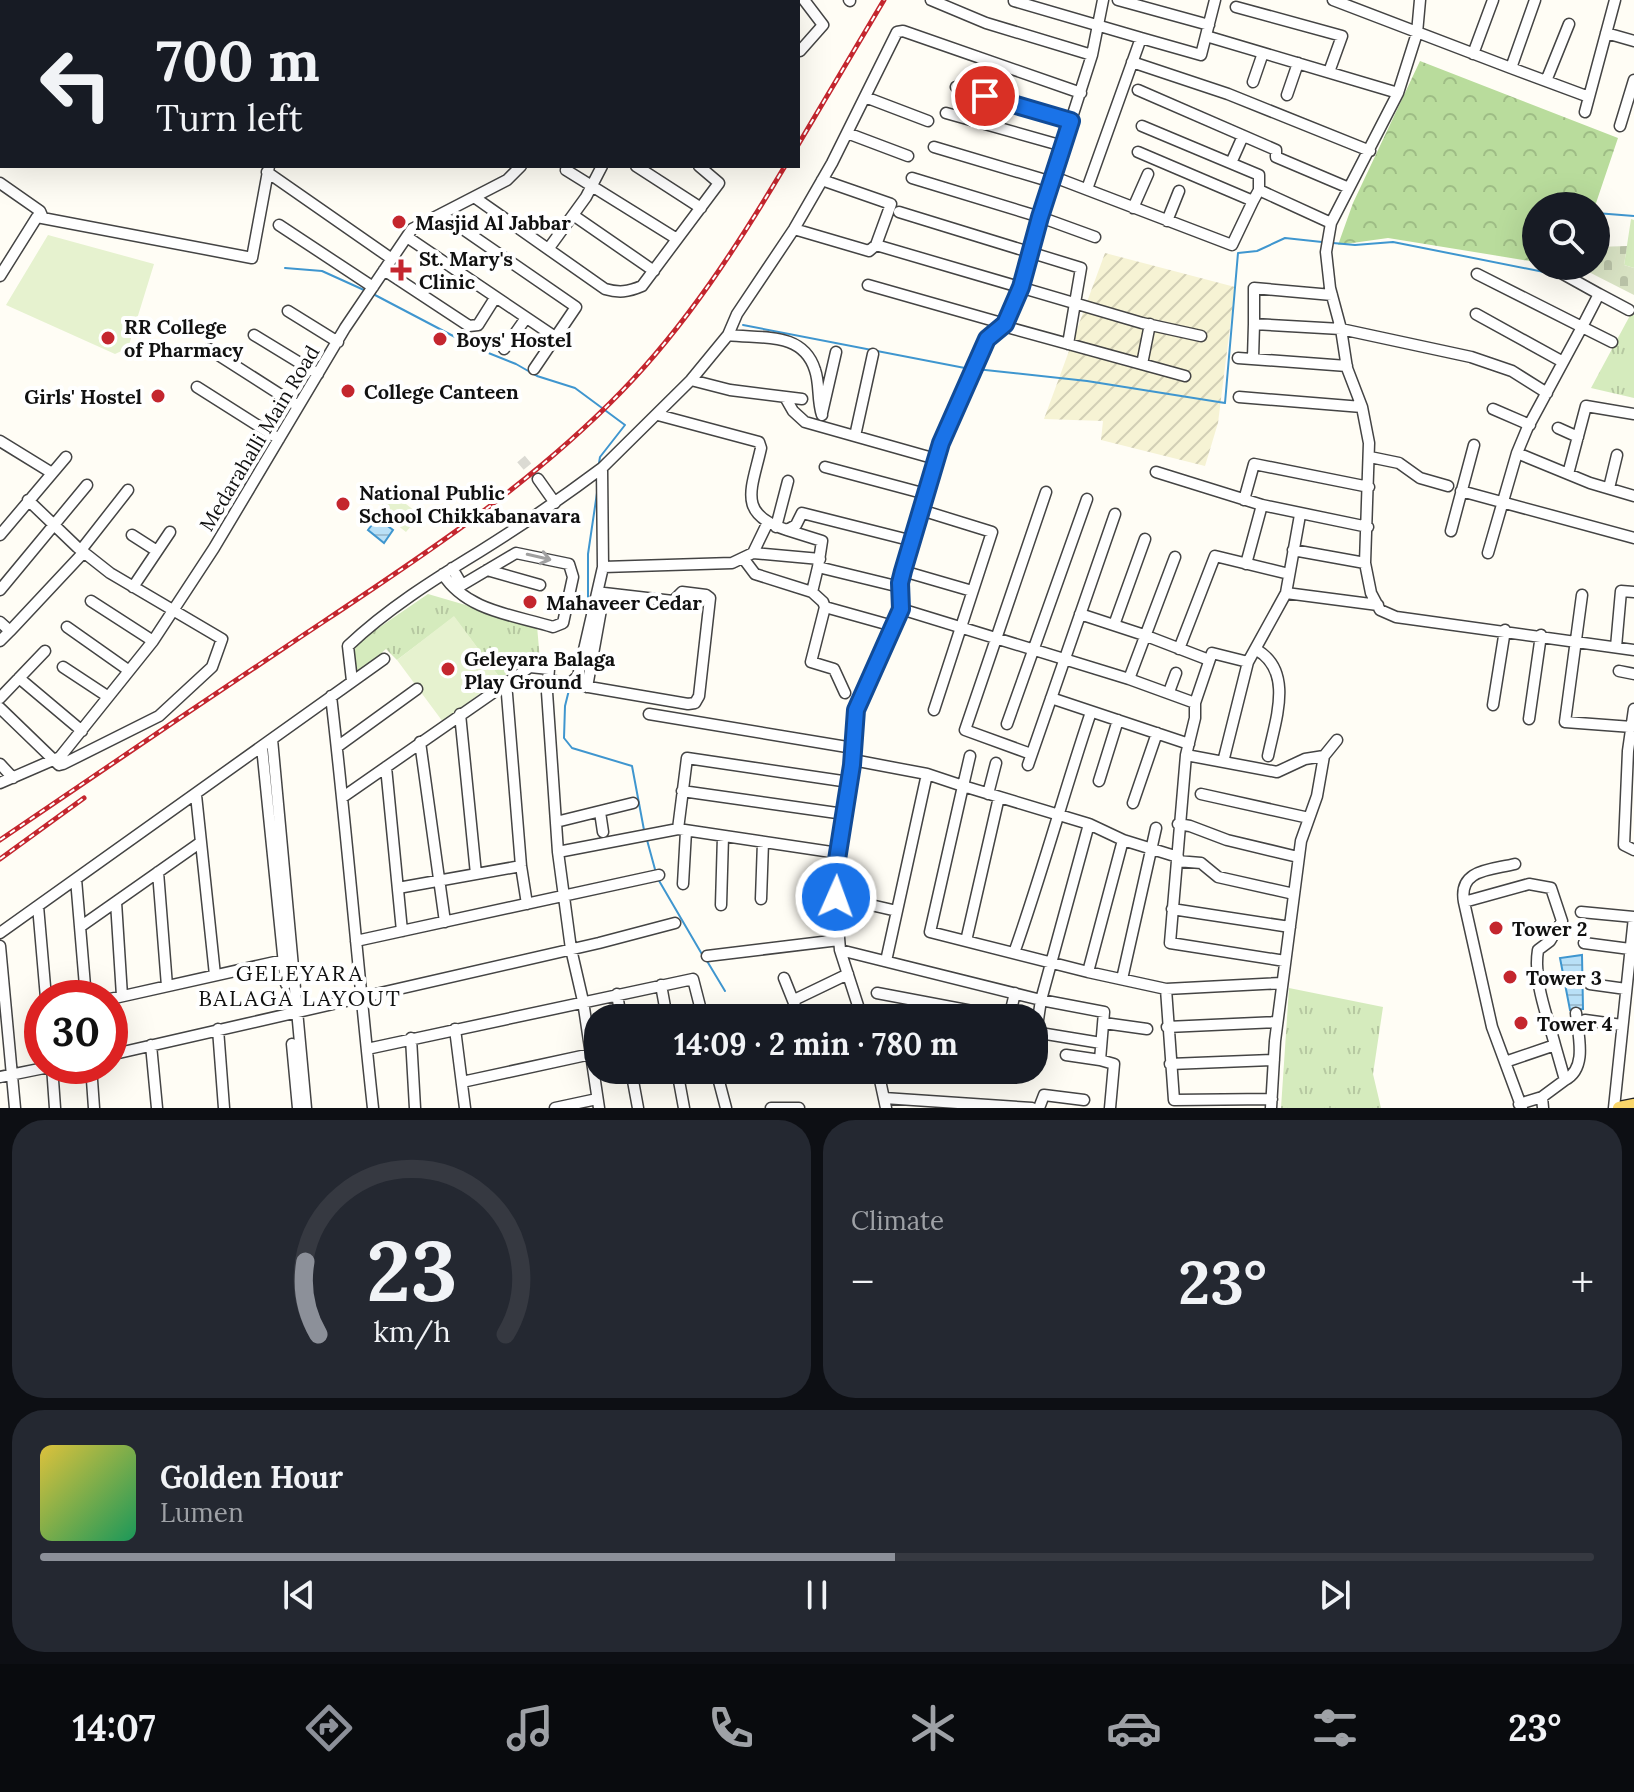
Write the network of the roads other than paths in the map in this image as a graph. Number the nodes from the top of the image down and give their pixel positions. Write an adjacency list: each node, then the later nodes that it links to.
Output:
1 (804, 0): 20 (street)
2 (931, 0): 23 (street)
3 (1103, 0): 14 (street)
4 (1118, 0): 15 (street)
5 (1215, 0): 15 (street)
6 (1420, 0): 16 (street)
7 (1493, 0): 22 (street)
8 (1535, 0): 26 (street)
9 (1615, 0): 17 (street)
10 (1014, 1): 14 (street)
11 (1337, 1): 16 (street)
12 (1236, 7): 27 (street)
13 (1569, 24): 29 (street)
14 (1096, 25): 18 (street); 23 (street)
15 (1208, 31): 18 (street); 21 (street)
16 (1417, 33): 22 (street); 34 (street)
17 (1606, 33): 19 (street); 37 (street)
18 (1141, 38): 24 (street)
19 (1634, 41)
20 (800, 51)
21 (1263, 53): 25 (street); 30 (street)
22 (1473, 54): 26 (street)
23 (1092, 55): 33 (street)
24 (1132, 62): 48 (street); 65 (street)
25 (1298, 63): 27 (street); 35 (street)
26 (1511, 68): 29 (street)
27 (1329, 72): 34 (street)
28 (1634, 80): 43 (street)
29 (1546, 81): 37 (street)
30 (1253, 82)
31 (956, 87): 41 (street)
32 (1138, 90): 45 (street)
33 (1081, 93): 36 (street); 41 (street)
34 (1398, 93): 48 (street)
35 (1287, 95)
36 (865, 97): 40 (street); 44 (street)
37 (1589, 97): 38 (street)
38 (1585, 112)
39 (946, 113): 46 (street)
40 (928, 121)
41 (1071, 121): 46 (street)
42 (1142, 126): 51 (street)
43 (1620, 126)
44 (847, 133): 50 (street); 61 (street)
45 (1243, 136): 51 (street); 64 (street)
46 (1063, 146): 60 (street)
47 (934, 147): 60 (street)
48 (1370, 151): 64 (street)
49 (1138, 152): 69 (street)
50 (908, 156)
51 (1231, 163): 66 (street)
52 (519, 168): 68 (street, Medarahalli Main Road)
53 (567, 168): 63 (street)
54 (601, 168): 63 (street)
55 (639, 168): 70 (street)
56 (701, 168): 70 (street)
57 (268, 169): 76 (street); 87 (street)
58 (1148, 174): 71 (street)
59 (912, 178): 75 (street)
60 (1053, 179): 65 (street); 75 (street)
61 (822, 180): 80 (street); 84 (street)
62 (0, 183): 76 (street)
63 (592, 186): 74 (street); 83 (street)
64 (1349, 188): 78 (street)
65 (1087, 189): 71 (street)
66 (1259, 190): 69 (street); 78 (street)
67 (1179, 191): 77 (street)
68 (474, 197): 73 (street, Medarahalli Main Road); 85 (street)
69 (1253, 201): 77 (street)
70 (701, 208): 83 (street)
71 (1133, 208): 77 (street)
72 (899, 212): 86 (street)
73 (441, 214): 81 (street, Medarahalli Main Road); 112 (street)
74 (573, 215): 85 (street); 89 (street)
75 (1040, 217): 82 (street); 86 (street)
76 (43, 218): 91 (street)
77 (1167, 221)
78 (1331, 223): 97 (street)
79 (279, 225): 94 (street)
80 (794, 229): 84 (street); 110 (street)
81 (407, 237): 87 (street, Medarahalli Main Road); 98 (street)
82 (1095, 237)
83 (677, 239): 89 (street)
84 (876, 245): 95 (street)
85 (549, 248): 89 (street)
86 (1030, 251): 95 (street); 99 (street)
87 (392, 259): 88 (street, Medarahalli Main Road)
88 (384, 270): 94 (street, Medarahalli Main Road); 98 (street)
89 (654, 271)
90 (1477, 274): 107 (street)
91 (0, 276)
92 (1574, 280): 96 (street)
93 (868, 285): 106 (street)
94 (373, 287): 113 (street, Medarahalli Main Road)
95 (1021, 287): 99 (street); 106 (street)
96 (1599, 294): 100 (street); 107 (street)
97 (1332, 295): 105 (street); 108 (street)
98 (495, 298): 103 (street)
99 (1075, 303): 104 (street); 115 (street)
100 (1629, 310)
101 (288, 311): 113 (street)
102 (1476, 314): 122 (street)
103 (526, 318): 112 (street); 117 (street)
104 (1150, 324): 111 (street); 123 (street)
105 (1254, 324): 108 (street); 121 (street)
106 (1004, 325): 115 (street); 151 (street)
107 (1582, 327): 114 (street); 122 (street)
108 (1341, 329): 124 (street); 130 (street)
109 (254, 335): 126 (street)
110 (728, 335): 128 (street); 139 (street)
111 (1201, 336)
112 (555, 337): 125 (street)
113 (338, 342): 126 (street, Medarahalli Main Road)
114 (1612, 342)
115 (1068, 344): 123 (street)
116 (209, 349): 134 (street)
117 (504, 349)
118 (836, 352): 139 (street)
119 (873, 354): 142 (street)
120 (1238, 358): 121 (street)
121 (1253, 358): 124 (street)
122 (1563, 362): 130 (street)
123 (1142, 364): 127 (street)
124 (1347, 366): 135 (street)
125 (534, 369)
126 (318, 374): 134 (street, Medarahalli Main Road)
127 (1185, 376)
128 (691, 380): 131 (street); 138 (street)
129 (197, 387): 144 (street)
130 (1547, 393): 140 (street)
131 (785, 397): 133 (street); 139 (street)
132 (1239, 397): 135 (street)
133 (802, 399)
134 (298, 406): 144 (street, Medarahalli Main Road)
135 (1362, 407): 150 (street)
136 (1493, 409): 140 (street)
137 (1634, 414): 143 (street)
138 (658, 415): 153 (street); 178 (street)
139 (820, 420): 142 (street)
140 (1530, 425): 147 (street)
141 (1558, 428): 143 (street)
142 (855, 436): 151 (street)
143 (1578, 437): 156 (street)
144 (279, 439): 215 (street, Medarahalli Main Road)
145 (0, 441): 155 (street)
146 (1474, 445): 164 (street)
147 (1517, 453): 156 (street); 172 (street)
148 (1617, 455): 162 (street)
149 (66, 457): 155 (street)
150 (1370, 457): 160 (street); 161 (street)
151 (936, 459): 166 (street)
152 (825, 467): 166 (street)
153 (602, 468): 171 (street); 196 (street)
154 (1156, 472): 169 (street)
155 (52, 473): 170 (street)
156 (1568, 474): 162 (street)
157 (538, 479): 171 (street)
158 (788, 481): 178 (street)
159 (87, 485): 177 (street)
160 (1448, 486)
161 (1369, 487): 169 (street); 179 (street)
162 (1609, 488): 167 (street)
163 (128, 490): 188 (street)
164 (1461, 491): 172 (street); 181 (street)
165 (1046, 492): 226 (street)
166 (926, 494): 174 (street)
167 (1634, 496)
168 (1087, 499): 233 (street)
169 (1244, 500): 173 (street)
170 (29, 501): 177 (street); 180 (street)
171 (555, 503): 198 (street)
172 (1502, 504): 184 (street); 190 (street)
173 (1262, 505): 176 (street); 195 (street)
174 (921, 510): 186 (street); 206 (street)
175 (1115, 514): 216 (street)
176 (1300, 515): 179 (street); 187 (street)
177 (54, 525): 188 (street); 205 (street)
178 (777, 527): 186 (street); 191 (street); 193 (street)
179 (1368, 527): 194 (street)
180 (2, 528)
181 (1451, 531)
182 (170, 532): 189 (street)
183 (132, 535): 189 (street)
184 (1634, 538)
185 (1145, 539): 218 (street)
186 (913, 541): 199 (street)
187 (1293, 550): 194 (street); 200 (street)
188 (82, 551): 202 (street); 223 (street)
189 (157, 551): 202 (street)
190 (1488, 553)
191 (748, 555): 193 (street); 196 (street); 207 (street)
192 (1175, 557): 224 (street)
193 (819, 563): 203 (street); 207 (street)
194 (1365, 563): 212 (street)
195 (1246, 564): 200 (street); 231 (street)
196 (603, 567): 250 (street)
197 (487, 570): 201 (street); 204 (street); 204 (street, one-way to 204)
198 (447, 571): 204 (street); 248 (street)
199 (903, 571): 203 (street); 206 (street)
200 (1289, 574): 209 (street)
201 (540, 585)
202 (133, 587): 215 (street)
203 (900, 587): 214 (street)
204 (458, 588)
205 (0, 590)
206 (972, 591): 220 (street)
207 (812, 592): 213 (street)
208 (1634, 592): 230 (street)
209 (1286, 593): 212 (street); 232 (street)
210 (1582, 595): 229 (street)
211 (91, 601): 228 (street)
212 (1378, 605): 222 (street)
213 (825, 607): 219 (street); 254 (street)
214 (901, 609): 219 (street); 220 (street)
215 (174, 611): 228 (street, Medarahalli Main Road); 283 (street)
216 (1080, 614): 218 (street); 237 (street)
217 (0, 622): 223 (street)
218 (1114, 625): 224 (street)
219 (893, 626): 278 (street)
220 (960, 626): 226 (street); 263 (street)
221 (67, 627): 241 (street)
222 (1505, 630): 225 (street); 260 (street)
223 (10, 631): 227 (street)
224 (1144, 635): 231 (street); 246 (street)
225 (1541, 635): 229 (street); 267 (street)
226 (996, 638): 233 (street); 258 (street)
227 (0, 641)
228 (153, 641): 241 (street, Medarahalli Main Road)
229 (1577, 641): 230 (street); 270 (street)
230 (1616, 647): 234 (street)
231 (1179, 649): 238 (street)
232 (1255, 649): 239 (street); 281 (street)
233 (1033, 650): 237 (street); 269 (street)
234 (1634, 650)
235 (45, 651): 245 (street)
236 (384, 659): 248 (street)
237 (1064, 660): 246 (street); 258 (street)
238 (1209, 660): 239 (street); 259 (street)
239 (1248, 662): 285 (street)
240 (63, 667): 255 (street)
241 (128, 670): 255 (street, Medarahalli Main Road)
242 (1619, 671): 244 (street)
243 (1176, 673): 253 (street)
244 (1634, 674)
245 (19, 678): 257 (street); 271 (street)
246 (1129, 679): 253 (street)
247 (548, 680): 249 (street); 250 (street); 306 (street)
248 (352, 681): 256 (street)
249 (506, 682): 265 (street); 323 (street)
250 (569, 684): 251 (street)
251 (587, 687): 251 (street)
252 (417, 689): 277 (street)
253 (1169, 692): 259 (street)
254 (845, 693)
255 (107, 696): 271 (street, Medarahalli Main Road)
256 (331, 696): 273 (street); 277 (street)
257 (0, 698)
258 (1051, 698): 264 (street)
259 (1195, 703): 279 (street)
260 (1493, 705)
261 (0, 708): 283 (street)
262 (1634, 709): 270 (street)
263 (934, 710)
264 (1091, 712): 268 (street); 304 (street)
265 (460, 714): 275 (street); 325 (street)
266 (649, 714): 278 (street)
267 (1529, 719)
268 (1118, 720): 272 (street); 291 (street)
269 (1007, 724)
270 (1632, 727): 317 (street)
271 (82, 731): 283 (street, Medarahalli Main Road)
272 (1157, 733): 279 (street); 301 (street)
273 (272, 739): 276 (street); 391 (street)
274 (1337, 740): 282 (street)
275 (420, 742): 288 (street); 328 (street)
276 (262, 747): 297 (street); 358 (street)
277 (337, 747): 299 (street)
278 (853, 748): 284 (street)
279 (1188, 749): 285 (street); 308 (street)
280 (970, 756): 294 (street)
281 (1268, 756)
282 (1324, 756): 285 (street); 305 (street)
283 (55, 760): 290 (street)
284 (853, 760): 289 (street); 292 (street)
285 (1223, 762)
286 (996, 763): 298 (street)
287 (0, 764): 290 (street)
288 (386, 767): 299 (street); 330 (street)
289 (927, 774): 294 (street); 341 (street)
290 (13, 778): 293 (street)
291 (1099, 781)
292 (849, 782): 295 (street); 303 (street)
293 (0, 783)
294 (963, 786): 298 (street); 350 (street)
295 (682, 791): 303 (street); 310 (street)
296 (1201, 794): 305 (street)
297 (196, 795): 314 (street); 327 (street)
298 (993, 795): 304 (street); 350 (street)
299 (343, 797): 349 (street)
300 (633, 803): 302 (street)
301 (1133, 803)
302 (600, 812): 306 (street); 311 (street)
303 (844, 814): 319 (street)
304 (1057, 814): 307 (street); 356 (street)
305 (1309, 818): 320 (street)
306 (556, 822): 318 (street)
307 (1089, 824): 313 (street); 361 (street)
308 (1178, 824): 320 (street); 321 (street)
309 (1156, 828): 316 (street)
310 (682, 830): 312 (street); 318 (street); 329 (street)
311 (603, 832)
312 (723, 836): 315 (street); 338 (street)
313 (1123, 840): 316 (street); 362 (street)
314 (201, 842): 324 (street); 364 (street)
315 (763, 842): 319 (street); 334 (street)
316 (1150, 850): 321 (street); 366 (street)
317 (1634, 850)
318 (558, 852): 332 (street)
319 (838, 853): 333 (street)
320 (1298, 857): 331 (street)
321 (1178, 859): 331 (street); 340 (street)
322 (1515, 864): 336 (street)
323 (521, 866): 325 (street); 337 (street)
324 (158, 872): 335 (street); 373 (street)
325 (476, 874): 328 (street)
326 (659, 875): 332 (street)
327 (76, 879): 339 (street); 345 (street)
328 (439, 880): 330 (street); 343 (street)
329 (683, 884)
330 (398, 888): 347 (street)
331 (1294, 894): 346 (street)
332 (564, 896): 337 (street); 354 (street)
333 (836, 897): 341 (street); 352 (street)
334 (761, 899)
335 (116, 902): 345 (street); 369 (street)
336 (1464, 902): 403 (street); 410 (street)
337 (527, 904): 343 (street)
338 (721, 905)
339 (38, 906): 348 (street); 367 (street)
340 (1172, 909): 346 (street); 360 (street)
341 (897, 911): 359 (street)
342 (1581, 912): 355 (street)
343 (445, 922): 347 (street)
344 (675, 923): 354 (street)
345 (80, 927): 368 (street)
346 (1290, 927): 360 (street)
347 (402, 931): 349 (street)
348 (0, 933)
349 (356, 941): 380 (street)
350 (966, 941): 356 (street)
351 (1584, 943): 355 (street)
352 (840, 945): 357 (street); 359 (street); 363 (street)
353 (0, 946): 413 (street)
354 (571, 949): 380 (street); 383 (street)
355 (1630, 949): 375 (street)
356 (1014, 953): 361 (street)
357 (707, 956)
358 (284, 960): 364 (street); 391 (street)
359 (886, 961): 377 (street)
360 (1285, 961): 370 (street)
361 (1051, 963): 362 (street); 382 (street)
362 (1088, 972): 366 (street)
363 (848, 974): 381 (street); 388 (street)
364 (215, 975): 373 (street)
365 (784, 978): 381 (street)
366 (1122, 979): 374 (street)
367 (44, 980)
368 (84, 980)
369 (121, 980)
370 (1282, 983): 374 (street); 392 (street)
371 (1590, 984): 375 (street)
372 (661, 985): 378 (street); 385 (street); 386 (street)
373 (167, 986): 379 (street)
374 (1166, 989): 395 (street)
375 (1626, 989): 394 (street)
376 (877, 993): 377 (street)
377 (1015, 993): 382 (street)
378 (617, 994): 383 (street); 384 (street)
379 (128, 995)
380 (361, 997): 391 (street); 404 (street)
381 (794, 1000): 387 (street)
382 (1041, 1000): 389 (street); 393 (street)
383 (583, 1001): 390 (street); 397 (street)
384 (619, 1004)
385 (664, 1004)
386 (699, 1004)
387 (795, 1004)
388 (858, 1004)
389 (1040, 1004)
390 (584, 1008)
391 (292, 1012): 396 (street); 437 (street); 438 (street)
392 (1277, 1022): 395 (street); 409 (street)
393 (1104, 1023): 398 (street); 401 (street)
394 (1622, 1025): 415 (street); 451 (street)
395 (1167, 1027): 411 (street)
396 (218, 1029): 402 (street); 436 (street)
397 (455, 1029): 400 (street); 416 (street)
398 (1147, 1029)
399 (1048, 1035): 401 (street)
400 (411, 1038): 404 (street); 440 (street)
401 (1101, 1043): 408 (street)
402 (151, 1045): 405 (street); 435 (street)
403 (1555, 1045): 410 (street); 415 (street)
404 (367, 1049): 439 (street)
405 (128, 1051)
406 (1066, 1055): 408 (street)
407 (584, 1056): 416 (street)
408 (1100, 1060): 450 (street)
409 (1274, 1060): 411 (street); 425 (street)
410 (1505, 1062): 431 (street)
411 (1170, 1064): 425 (street)
412 (24, 1072): 413 (street)
413 (12, 1075): 414 (street); 432 (street)
414 (0, 1077)
415 (1565, 1080): 426 (street)
416 (462, 1082): 441 (street)
417 (54, 1084): 433 (street)
418 (92, 1084): 434 (street)
419 (595, 1084): 427 (street)
420 (634, 1084): 443 (street)
421 (680, 1084): 444 (street)
422 (719, 1084): 445 (street)
423 (1084, 1100): 449 (street)
424 (885, 1103): 428 (street)
425 (1272, 1103)
426 (1542, 1103): 431 (street)
427 (598, 1104): 442 (street)
428 (935, 1105): 430 (street)
429 (1634, 1105): 451 (main road)
430 (971, 1106): 448 (street)
431 (1521, 1106)
432 (15, 1108)
433 (55, 1108)
434 (94, 1108)
435 (157, 1108)
436 (224, 1108)
437 (298, 1108)
438 (306, 1108)
439 (373, 1108)
440 (415, 1108)
441 (465, 1108)
442 (555, 1108)
443 (638, 1108)
444 (684, 1108)
445 (726, 1108)
446 (771, 1108): 447 (street)
447 (799, 1108)
448 (1032, 1108)
449 (1039, 1108)
450 (1110, 1108)
451 (1616, 1108)

